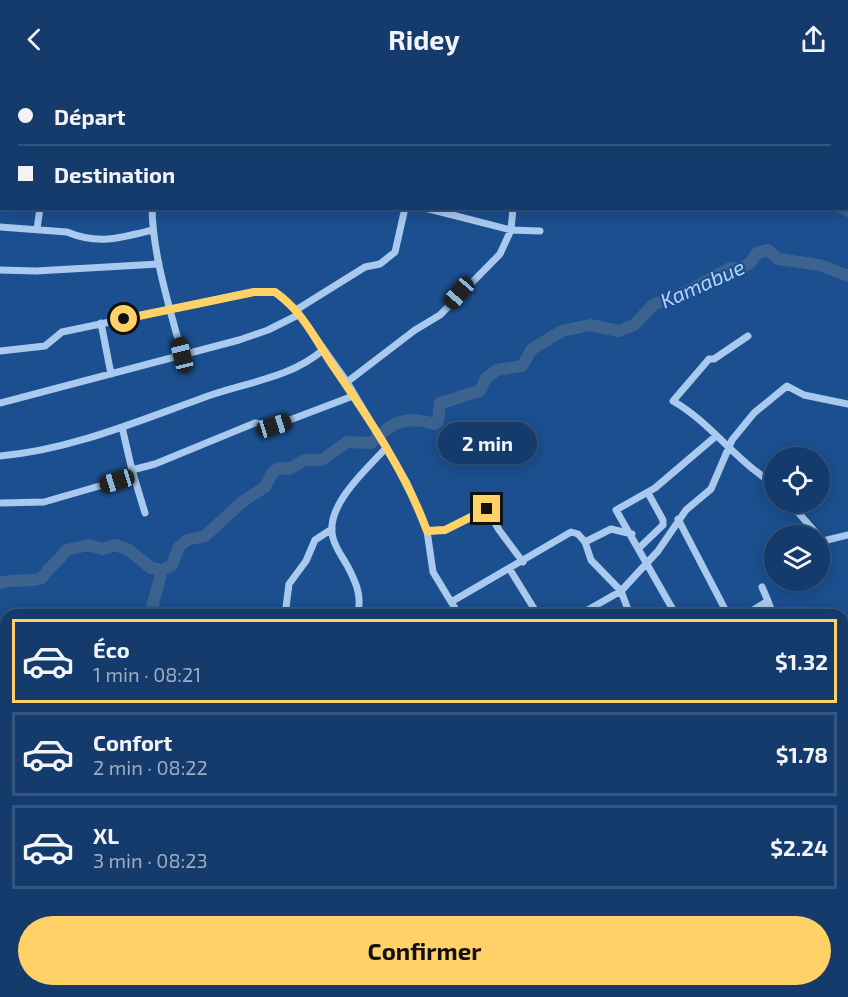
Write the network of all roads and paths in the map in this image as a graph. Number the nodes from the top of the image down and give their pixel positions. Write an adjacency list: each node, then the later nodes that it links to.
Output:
1 (40, 210): 7 (street)
2 (152, 210): 8 (street)
3 (405, 210): 14 (street)
4 (433, 210): 9 (street)
5 (513, 210): 9 (street)
6 (0, 227): 7 (street)
7 (37, 229): 8 (street)
8 (152, 230): 11 (street)
9 (511, 230): 10 (street); 21 (street)
10 (540, 231)
11 (159, 264): 12 (street); 13 (street)
12 (0, 270)
13 (171, 311): 14 (street); 15 (street); 19 (street)
14 (297, 312): 17 (street); 19 (street)
15 (101, 323): 18 (street); 20 (street)
16 (748, 336): 26 (street)
17 (323, 350): 21 (street); 25 (street)
18 (0, 351)
19 (182, 355): 20 (street)
20 (111, 374): 23 (street)
21 (347, 382): 22 (street)
22 (353, 396): 28 (street); 30 (street)
23 (0, 403)
24 (848, 404): 27 (street)
25 (122, 427): 29 (street); 30 (street)
26 (716, 436): 27 (street); 32 (street)
27 (731, 448): 31 (street); 36 (street)
28 (385, 449): 37 (street); 38 (street)
29 (0, 456)
30 (133, 473): 33 (street); 34 (street)
31 (764, 476)
32 (648, 493): 39 (street); 42 (street)
33 (0, 503)
34 (145, 513)
35 (799, 513): 40 (street)
36 (678, 519): 44 (street); 57 (street)
37 (332, 529): 50 (street); 51 (street)
38 (427, 531): 43 (street); 49 (street)
39 (632, 534): 41 (street); 42 (street)
40 (848, 535)
41 (585, 542): 43 (street); 47 (street)
42 (639, 548): 44 (street)
43 (523, 562): 45 (street)
44 (646, 562): 47 (street); 56 (street)
45 (509, 568): 49 (street); 53 (street)
46 (762, 587): 48 (street)
47 (621, 591): 54 (street); 55 (street)
48 (768, 601): 58 (street); 59 (street)
49 (451, 602): 52 (street)
50 (286, 609)
51 (358, 609)
52 (455, 609)
53 (534, 609)
54 (590, 609)
55 (628, 609)
56 (673, 609)
57 (725, 609)
58 (755, 609)
59 (771, 609)

